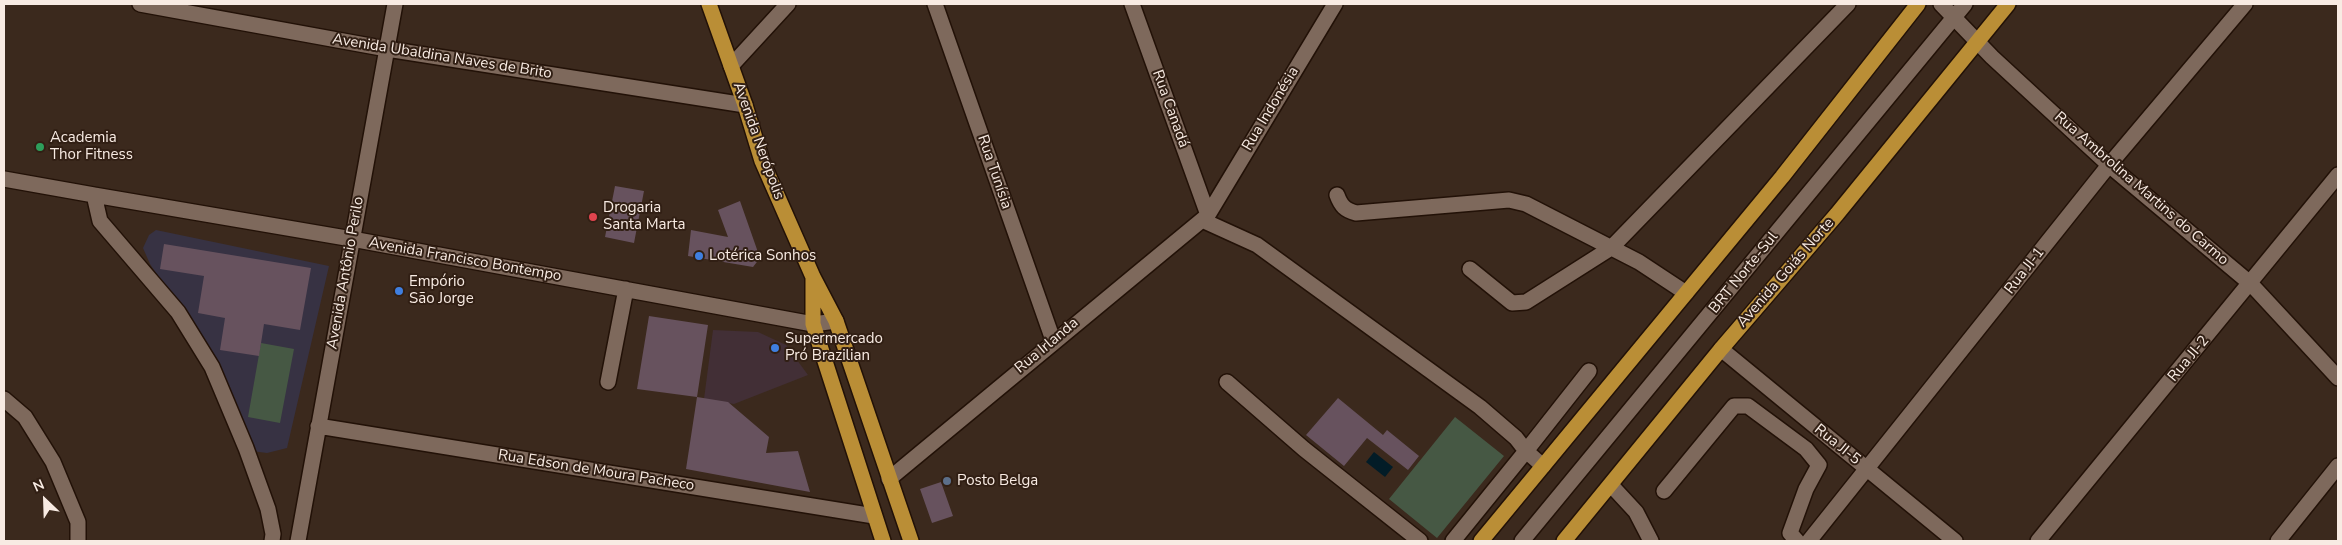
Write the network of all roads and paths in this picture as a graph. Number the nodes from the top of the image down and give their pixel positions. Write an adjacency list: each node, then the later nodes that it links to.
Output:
1 (140, 4): 16 (street, Avenida Ubaldina Naves de Brito)
2 (395, 4): 16 (street, Avenida Antônio Perilo)
3 (709, 4): 17 (main road, Avenida Nerópolis)
4 (788, 4): 17 (street)
5 (934, 4): 34 (street, Rua Tunísia)
6 (1132, 4): 24 (street, Rua Canadá)
7 (1335, 4): 24 (street, Rua Indonésia)
8 (1848, 4): 26 (street)
9 (1918, 4): 31 (main road)
10 (1941, 4): 14 (street, Rua Ambrolina Martins do Carmo)
11 (1965, 4): 14 (street, BRT Norte-Sul)
12 (2008, 4): 15 (main road, Avenida Goiás Norte)
13 (2245, 4): 19 (street, Rua JI-1)
14 (1954, 17): 15 (street, Rua Ambrolina Martins do Carmo); 58 (street, BRT Norte-Sul)
15 (1977, 40): 19 (street, Rua Ambrolina Martins do Carmo); 35 (main road, Avenida Goiás Norte)
16 (388, 49): 18 (street, Avenida Ubaldina Naves de Brito); 25 (street, Avenida Antônio Perilo)
17 (731, 66): 18 (main road, Avenida Nerópolis)
18 (745, 105): 28 (main road, Avenida Nerópolis)
19 (2109, 165): 29 (street, Rua Ambrolina Martins do Carmo); 45 (street, Rua JI-1)
20 (2338, 175): 29 (street, Rua JI-2)
21 (4, 179): 23 (street, Avenida Francisco Bontempo)
22 (1337, 194): 26 (street)
23 (94, 195): 25 (street, Avenida Francisco Bontempo); 51 (street)
24 (1205, 217): 34 (street, Rua Irlanda); 42 (street)
25 (352, 239): 30 (street, Avenida Francisco Bontempo); 41 (street, Avenida Antônio Perilo)
26 (1611, 248): 27 (street); 31 (street)
27 (1470, 269)
28 (813, 277): 32 (main road, Avenida Nerópolis); 33 (main road, Avenida Nerópolis)
29 (2251, 284): 37 (street, Rua Ambrolina Martins do Carmo); 64 (street, Rua JI-2)
30 (626, 289): 33 (street, Avenida Francisco Bontempo); 38 (street)
31 (1686, 293): 43 (main road)
32 (836, 321): 33 (street, Avenida Francisco Bontempo); 46 (main road, Avenida Nerópolis)
33 (813, 324): 49 (main road, Avenida Nerópolis)
34 (1053, 340): 46 (street, Rua Irlanda)
35 (1721, 349): 45 (street, Rua JI-5); 47 (main road, Avenida Goiás Norte)
36 (1589, 371): 42 (street)
37 (2338, 378)
38 (608, 382)
39 (1227, 382): 55 (street)
40 (4, 399): 52 (street)
41 (318, 426): 49 (street, Rua Edson de Moura Pacheco); 50 (street, Avenida Antônio Perilo)
42 (1526, 451): 43 (street); 56 (street)
43 (1543, 466): 57 (main road)
44 (2338, 466): 65 (street)
45 (1868, 470): 62 (street, Rua JI-1); 63 (street, Rua JI-5)
46 (889, 479): 54 (main road, Avenida Nerópolis)
47 (1611, 485): 59 (main road, Avenida Goiás Norte); 60 (street)
48 (1664, 492): 61 (street)
49 (874, 516): 53 (main road, Avenida Nerópolis)
50 (299, 536): 51 (street)
51 (273, 537)
52 (78, 541)
53 (883, 541)
54 (911, 541)
55 (1420, 541)
56 (1453, 541)
57 (1481, 541)
58 (1522, 541)
59 (1564, 541)
60 (1651, 541)
61 (1797, 541)
62 (1809, 541)
63 (1955, 541)
64 (2038, 541)
65 (2278, 541)

